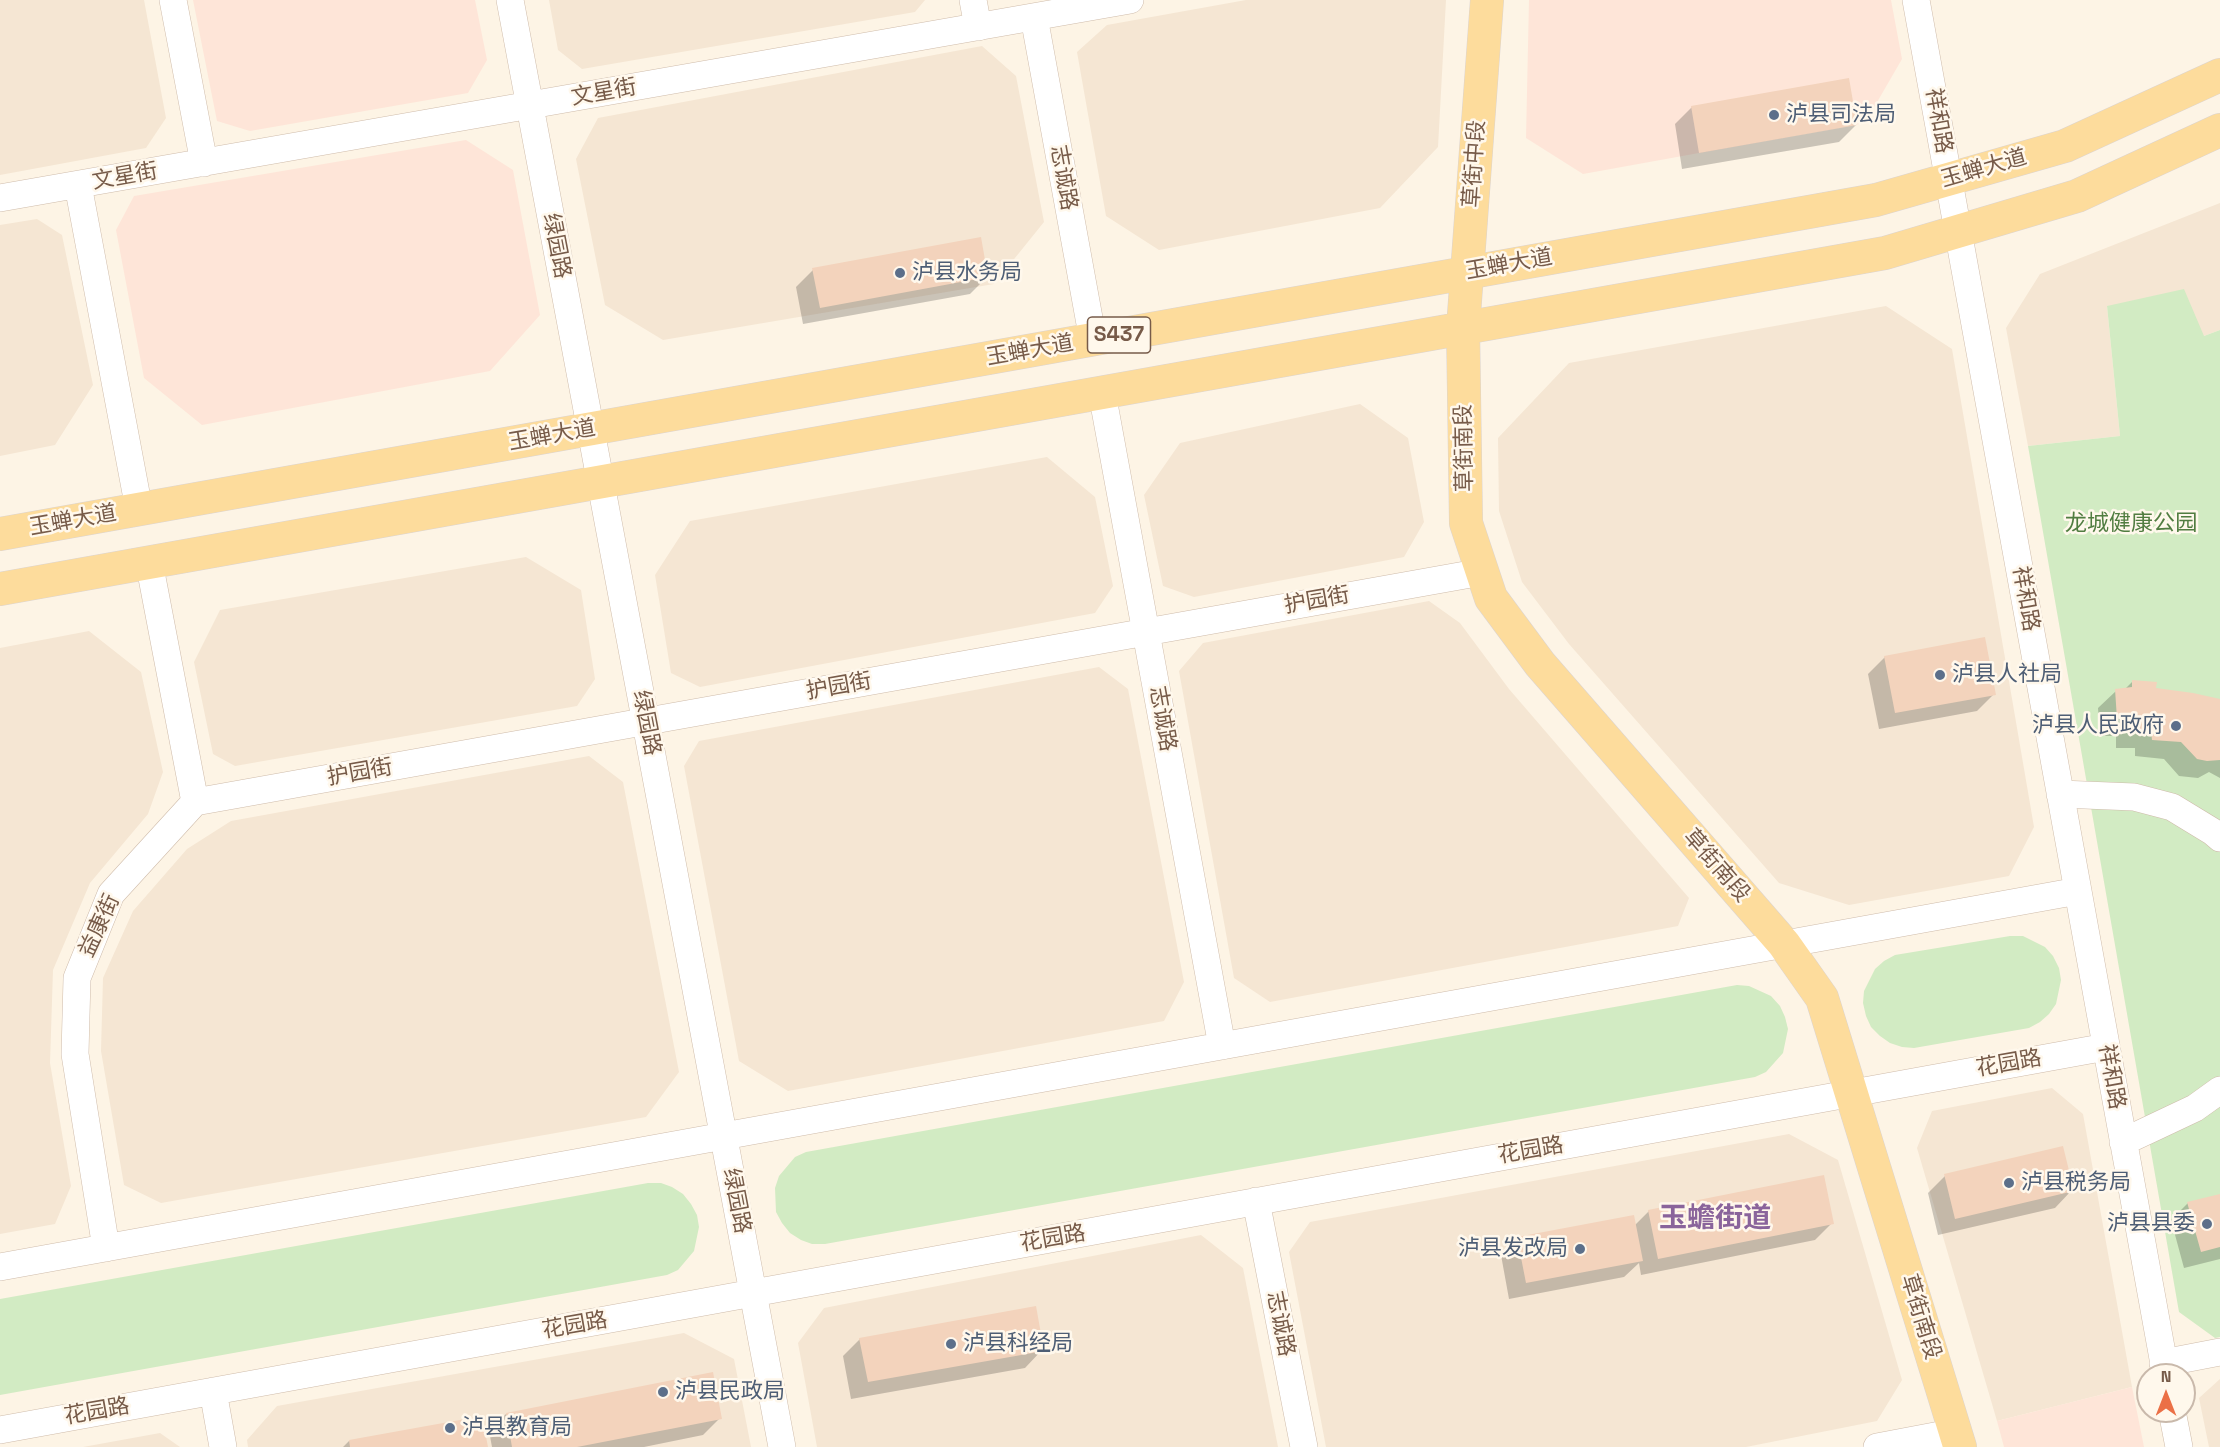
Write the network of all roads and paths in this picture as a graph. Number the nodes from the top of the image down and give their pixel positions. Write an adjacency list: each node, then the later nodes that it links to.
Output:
1 (173, 0): 12 (street)
2 (510, 0): 10 (street, 绿园路)
3 (973, 0): 8 (street)
4 (1130, 0): 7 (street, 文星街)
5 (1486, 0): 17 (main road, 草街中段)
6 (1916, 0): 13 (street, 祥和路)
7 (1034, 17): 8 (street, 文星街); 19 (street, 志诚路)
8 (978, 27): 10 (street, 文星街)
9 (2220, 75): 13 (main road, 玉蝉大道 / S437)
10 (530, 106): 12 (street, 文星街); 21 (street, 绿园路)
11 (2220, 130): 16 (main road, S437)
12 (204, 163): 14 (street, 文星街)
13 (1948, 179): 16 (street, 祥和路); 17 (main road, 玉蝉大道 / S437)
14 (78, 185): 15 (street, 文星街); 23 (street)
15 (0, 198)
16 (1958, 232): 18 (main road, S437); 30 (street, 祥和路)
17 (1467, 273): 18 (main road, 草街中段); 19 (main road, 玉蝉大道 / S437)
18 (1463, 328): 20 (main road, S437); 26 (main road, 草街南段)
19 (1093, 340): 21 (main road, 玉蝉大道 / S437)
20 (1102, 393): 22 (main road, S437); 28 (street, 志诚路)
21 (590, 429): 22 (street, 绿园路); 23 (main road, 玉蝉大道 / S437)
22 (600, 482): 25 (main road, S437); 29 (street, 绿园路)
23 (139, 509): 24 (main road, 玉蝉大道 / S437)
24 (0, 534)
25 (149, 562): 27 (main road, S437); 31 (street)
26 (1482, 572): 28 (street, 护园街); 34 (main road, 草街南段)
27 (0, 589)
28 (1146, 632): 29 (street, 护园街); 35 (street, 志诚路)
29 (646, 722): 31 (street, 护园街); 39 (street, 绿园路)
30 (2060, 794): 32 (street); 33 (street, 祥和路)
31 (195, 802): 42 (street, 益康街)
32 (2220, 838)
33 (2078, 891): 34 (street); 36 (street, 祥和路)
34 (1784, 944): 35 (street); 38 (main road, 草街南段)
35 (1222, 1046): 39 (street)
36 (2106, 1047): 38 (street, 花园路); 40 (street, 祥和路)
37 (2220, 1090): 40 (street)
38 (1852, 1093): 41 (street, 花园路); 51 (main road, 草街南段)
39 (724, 1136): 42 (street); 44 (street, 绿园路)
40 (2123, 1142): 46 (street, 祥和路)
41 (1256, 1201): 44 (street, 花园路); 54 (street, 志诚路)
42 (106, 1248): 43 (street)
43 (0, 1267)
44 (753, 1293): 48 (street, 花园路); 53 (street, 绿园路)
45 (2220, 1352): 47 (street)
46 (2164, 1363)
47 (2184, 1363)
48 (213, 1391): 50 (street, 花园路); 52 (street)
49 (2174, 1423): 56 (street)
50 (0, 1430)
51 (1958, 1439): 55 (street)
52 (223, 1447)
53 (782, 1447)
54 (1304, 1447)
55 (1877, 1447)
56 (2179, 1447)

